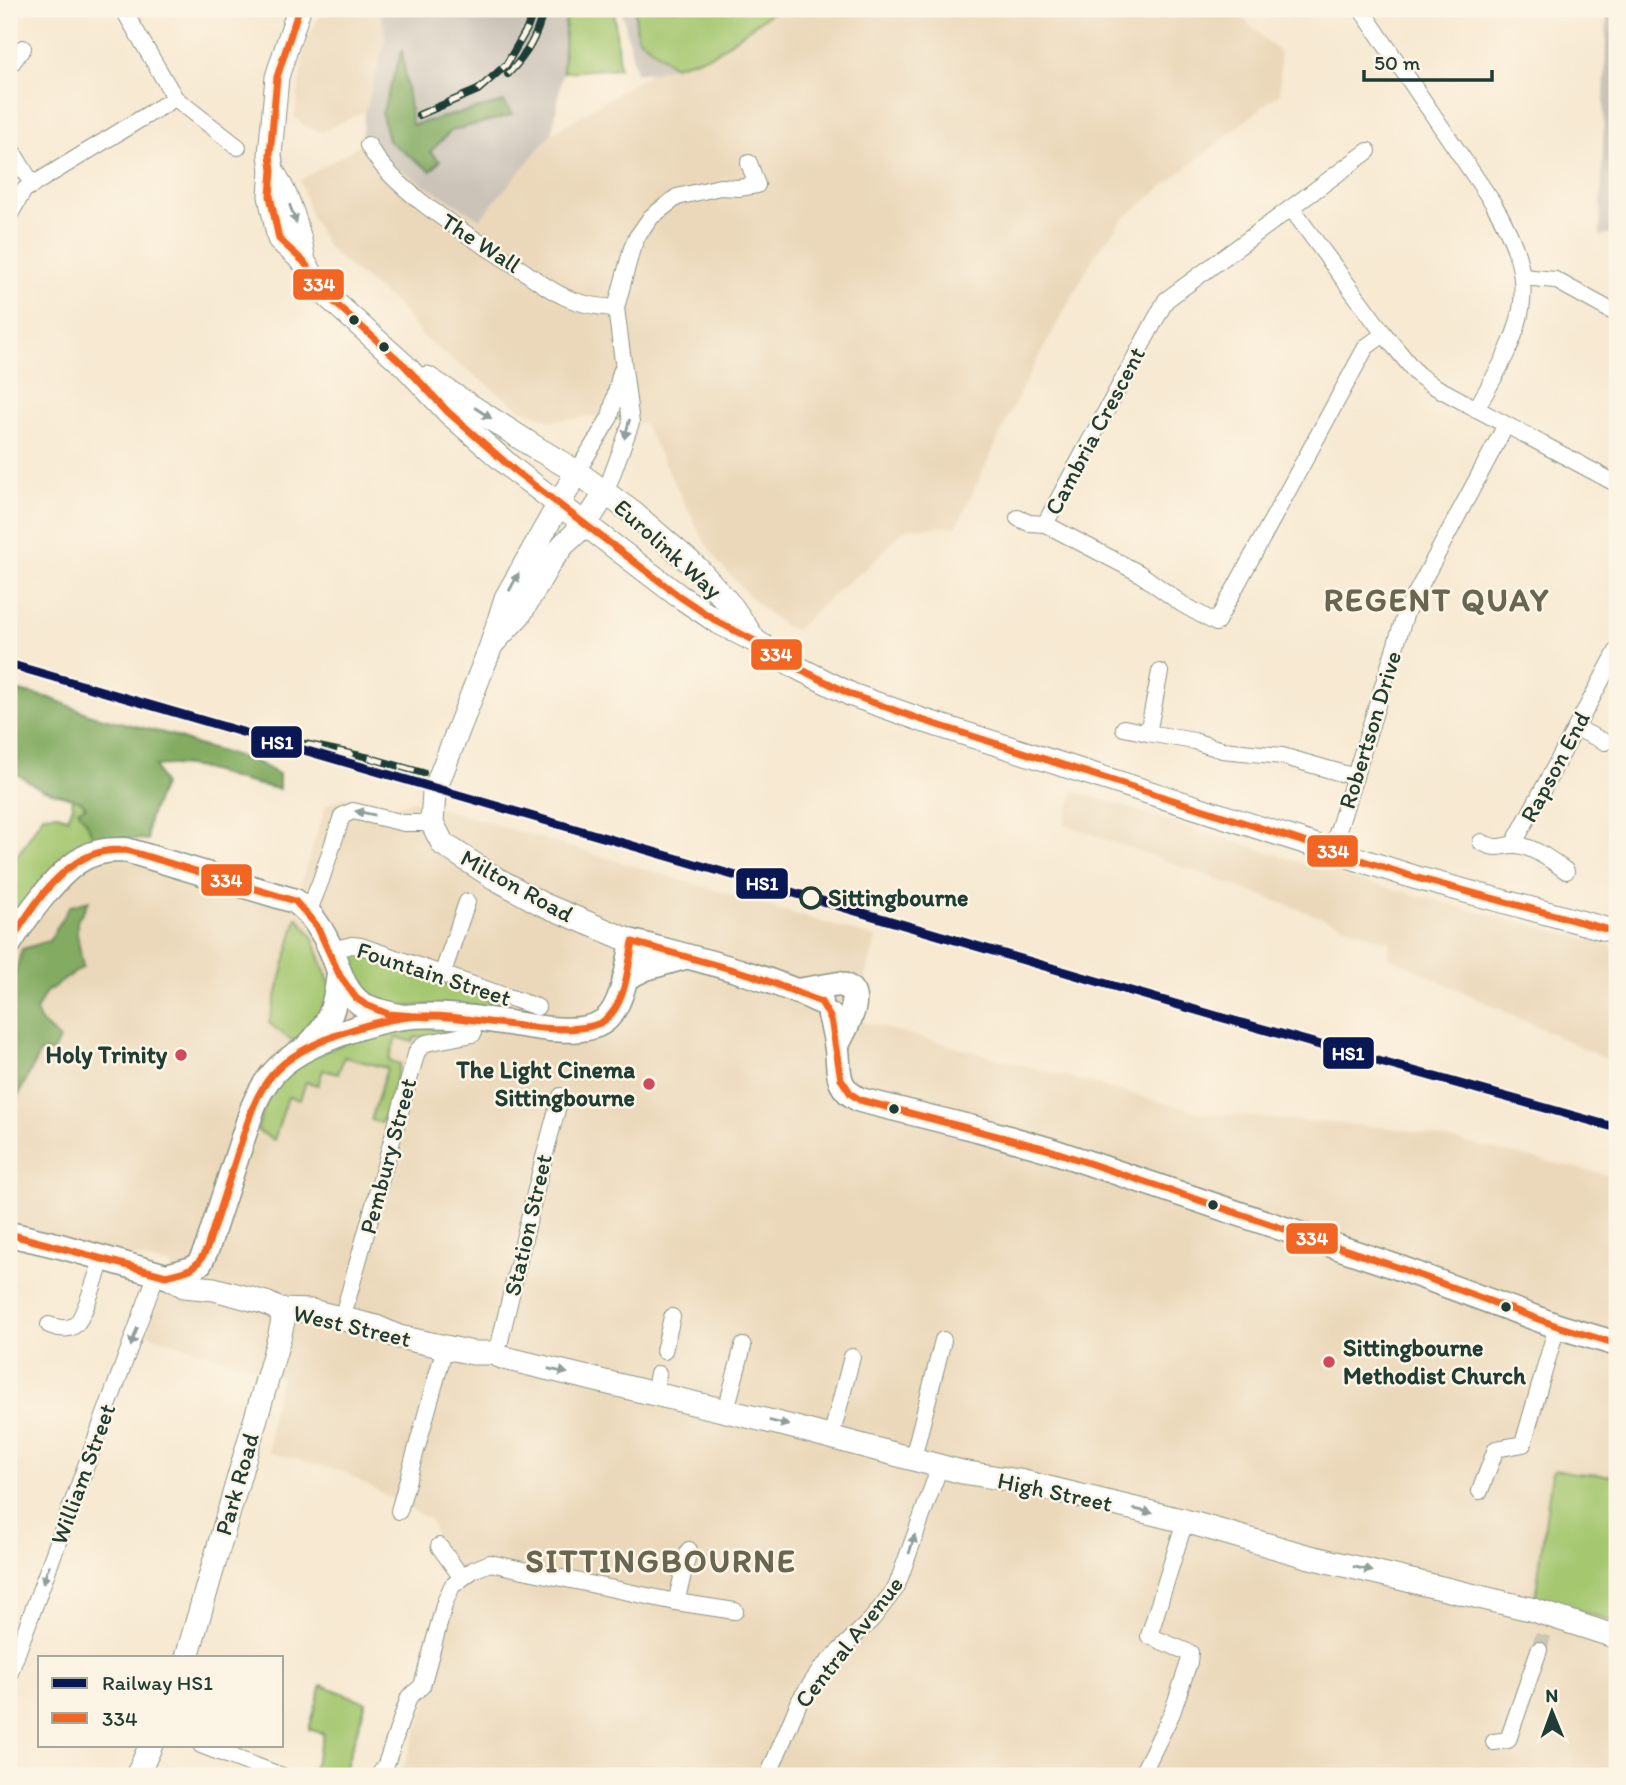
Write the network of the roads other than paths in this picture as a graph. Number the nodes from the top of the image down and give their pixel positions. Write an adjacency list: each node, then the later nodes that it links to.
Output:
1 (124, 9): 6 (street)
2 (299, 9): 20 (main road)
3 (1361, 9): 15 (street)
4 (23, 48): 5 (street)
5 (9, 66)
6 (175, 98): 9 (street); 12 (street)
7 (368, 145): 16 (street, The Wall)
8 (9, 146): 12 (street)
9 (238, 147)
10 (1368, 151): 13 (street, Cambria Crescent)
11 (749, 163): 16 (street)
12 (33, 185): 14 (street)
13 (1291, 208): 18 (street); 28 (street, Cambria Crescent)
14 (9, 216)
15 (1522, 277): 17 (street); 21 (street)
16 (616, 308): 19 (street)
17 (1617, 314)
18 (1384, 334): 21 (street); 28 (street, Cambria Crescent)
19 (624, 362): 23 (street); 25 (street, one-way to 25)
20 (404, 365): 23 (main road, Eurolink Way, one-way to 23); 26 (main road, Eurolink Way)
21 (1476, 409): 22 (street)
22 (1506, 425): 24 (street); 38 (street, Robertson Drive)
23 (577, 472): 25 (main road, Eurolink Way); 26 (main road)
24 (1617, 484)
25 (605, 494): 29 (main road); 30 (main road, Eurolink Way)
26 (559, 505): 29 (main road, Eurolink Way); 31 (main road, one-way to 26)
27 (1018, 518): 28 (street)
28 (1045, 524)
29 (585, 526): 30 (main road, Eurolink Way); 31 (main road)
30 (755, 640): 42 (main road, Eurolink Way)
31 (491, 646): 39 (main road)
32 (1617, 651): 35 (street, Rapson End)
33 (1160, 672): 36 (street)
34 (1124, 728): 36 (street)
35 (1576, 728): 37 (street); 41 (street, Rapson End)
36 (1148, 733): 38 (street)
37 (1605, 742)
38 (1355, 777): 42 (street, Robertson Drive)
39 (432, 823): 45 (street, one-way to 45); 47 (main road, Milton Road)
40 (1480, 842): 41 (street)
41 (1513, 845): 43 (street)
42 (1332, 850): 46 (main road, Eurolink Way)
43 (1566, 871)
44 (467, 902): 51 (street)
45 (308, 913): 48 (main road); 50 (main road)
46 (1617, 932)
47 (633, 942): 49 (main road); 52 (main road)
48 (9, 944)
49 (686, 957): 52 (main road); 67 (main road)
50 (335, 962): 51 (street, Fountain Street); 54 (main road); 56 (main road)
51 (442, 975): 53 (street, Fountain Street)
52 (625, 978): 54 (main road)
53 (537, 1007)
54 (402, 1017): 56 (main road)
55 (472, 1034): 65 (street, Pembury Street)
56 (304, 1050): 60 (main road)
57 (561, 1096): 73 (street, Station Street)
58 (9, 1234): 59 (main road, West Street)
59 (103, 1257): 61 (main road, West Street); 66 (street)
60 (200, 1263): 61 (main road); 62 (main road)
61 (161, 1274): 62 (main road, West Street); 90 (street, William Street, one-way to 90)
62 (214, 1289): 63 (main road, West Street)
63 (281, 1310): 65 (main road, West Street); 89 (main road, Park Road)
64 (672, 1317): 72 (street)
65 (342, 1319): 71 (main road, West Street)
66 (48, 1325)
67 (1557, 1326): 69 (main road); 79 (street)
68 (943, 1340): 77 (street)
69 (1617, 1344)
70 (743, 1346): 75 (street)
71 (445, 1347): 73 (main road, West Street); 80 (street)
72 (664, 1350)
73 (492, 1353): 75 (main road, High Street, one-way to 75)
74 (852, 1357): 76 (street)
75 (726, 1410): 76 (main road, High Street, one-way to 76)
76 (831, 1437): 77 (main road, High Street)
77 (913, 1458): 78 (main road, High Street)
78 (940, 1466): 81 (main road, High Street, one-way to 81); 97 (street, Central Avenue, one-way to 78)
79 (1480, 1491)
80 (399, 1511)
81 (1185, 1521): 87 (main road, High Street, one-way to 87); 98 (street)
82 (439, 1546): 84 (street)
83 (689, 1550): 85 (street)
84 (462, 1578): 85 (street); 96 (street)
85 (676, 1602): 86 (street)
86 (735, 1611)
87 (1617, 1637)
88 (1539, 1650): 91 (street)
89 (187, 1656)
90 (9, 1675)
91 (1494, 1742)
92 (151, 1746): 94 (main road)
93 (204, 1746): 95 (street)
94 (137, 1776)
95 (282, 1776)
96 (378, 1776)
97 (768, 1776)
98 (1141, 1776)

